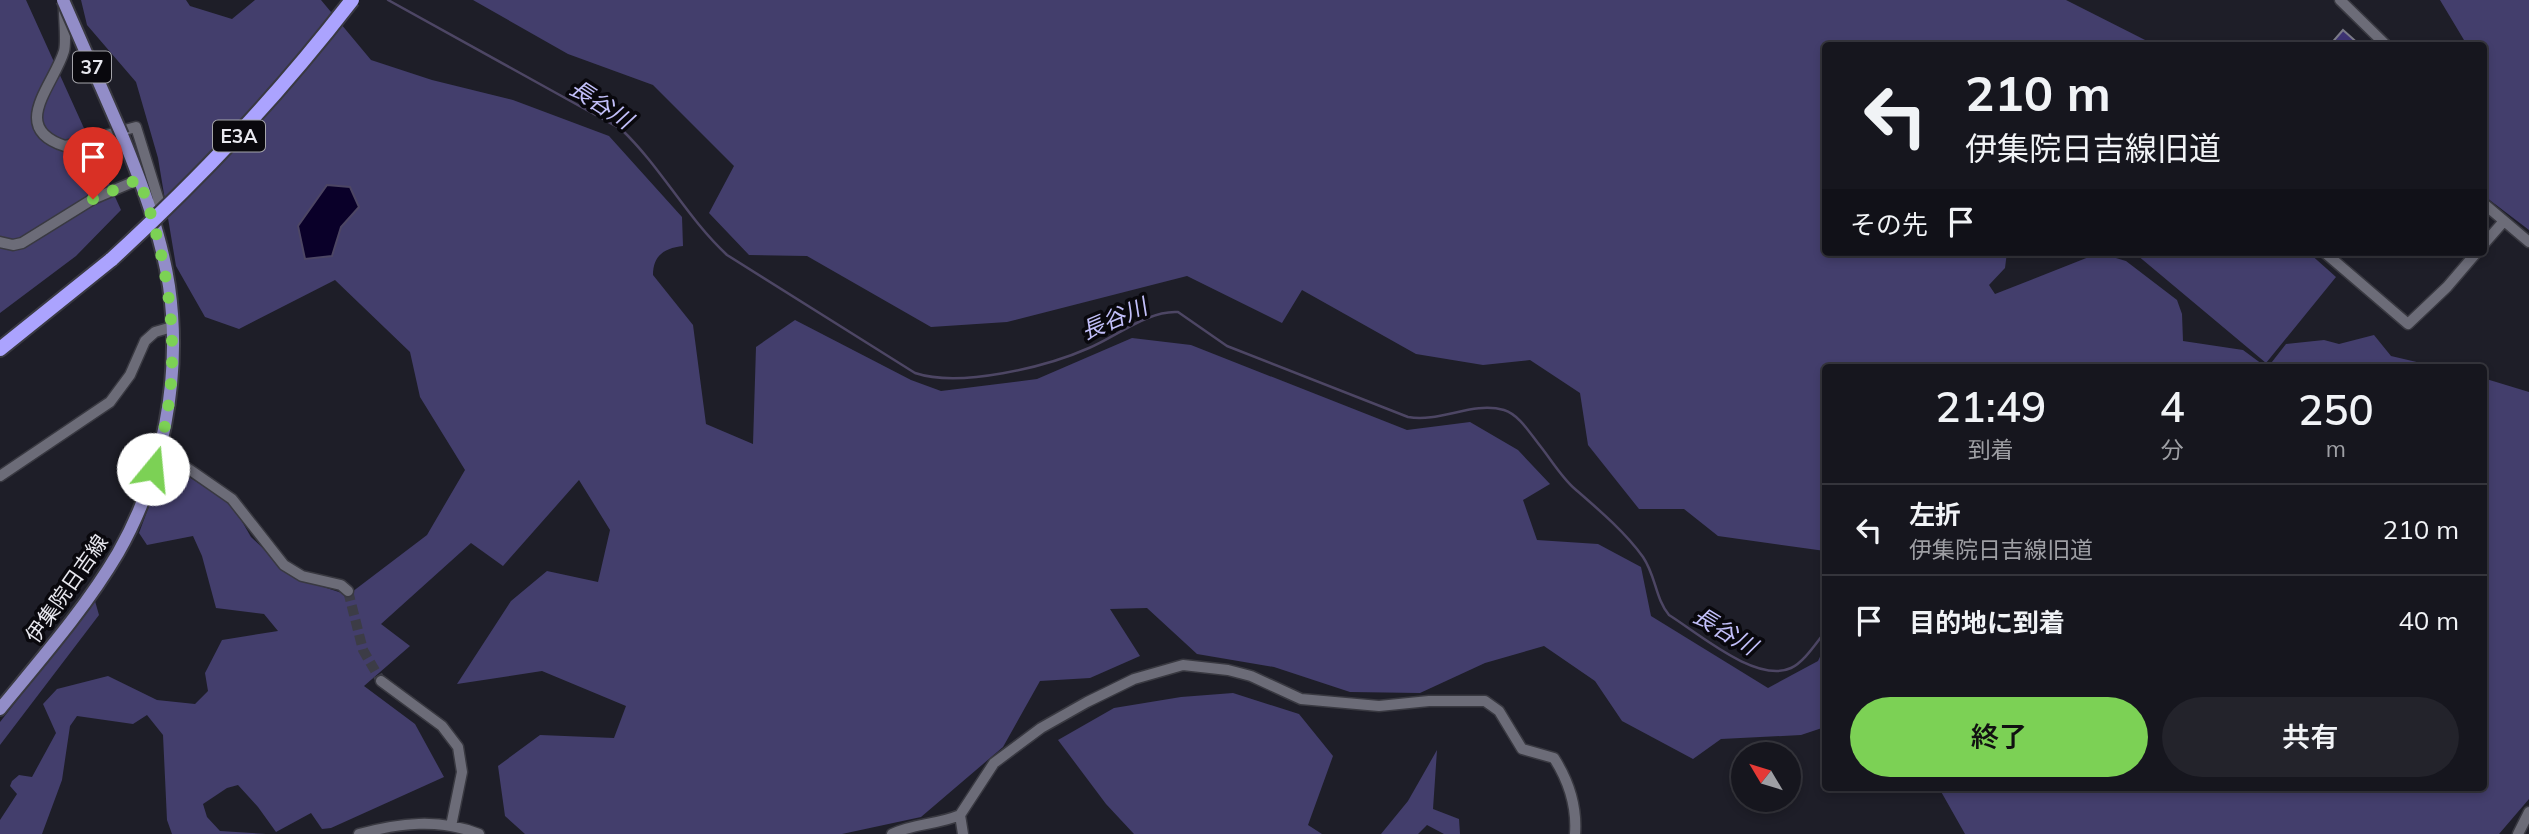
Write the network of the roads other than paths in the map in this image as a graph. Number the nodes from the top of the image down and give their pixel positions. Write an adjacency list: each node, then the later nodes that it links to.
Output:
1 (64, 0): 5 (main road, 伊集院日吉線 / 37, bridge); 7 (street)
2 (352, 0): 15 (highway, E3A, bridge)
3 (2340, 0): 4 (street)
4 (2383, 42)
5 (139, 179): 7 (main road, 伊集院日吉線 / 37); 10 (street)
6 (2487, 206): 8 (street)
7 (150, 208): 14 (main road, 伊集院日吉線 / 37)
8 (2504, 221): 9 (street); 11 (street)
9 (2487, 240)
10 (0, 242)
11 (2529, 242)
12 (2329, 256): 13 (street)
13 (2474, 256)
14 (172, 327): 16 (main road, 伊集院日吉線 / 37); 17 (street)
15 (0, 349)
16 (160, 449): 18 (street); 20 (main road, 伊集院日吉線 / 37)
17 (0, 476)
18 (348, 591)
19 (381, 681): 23 (street)
20 (0, 709)
21 (2529, 812): 29 (street)
22 (960, 816): 26 (street); 27 (street); 28 (street)
23 (451, 825): 24 (street); 25 (street)
24 (359, 834)
25 (479, 834)
26 (892, 834)
27 (963, 834)
28 (1575, 834)
29 (2518, 834)

